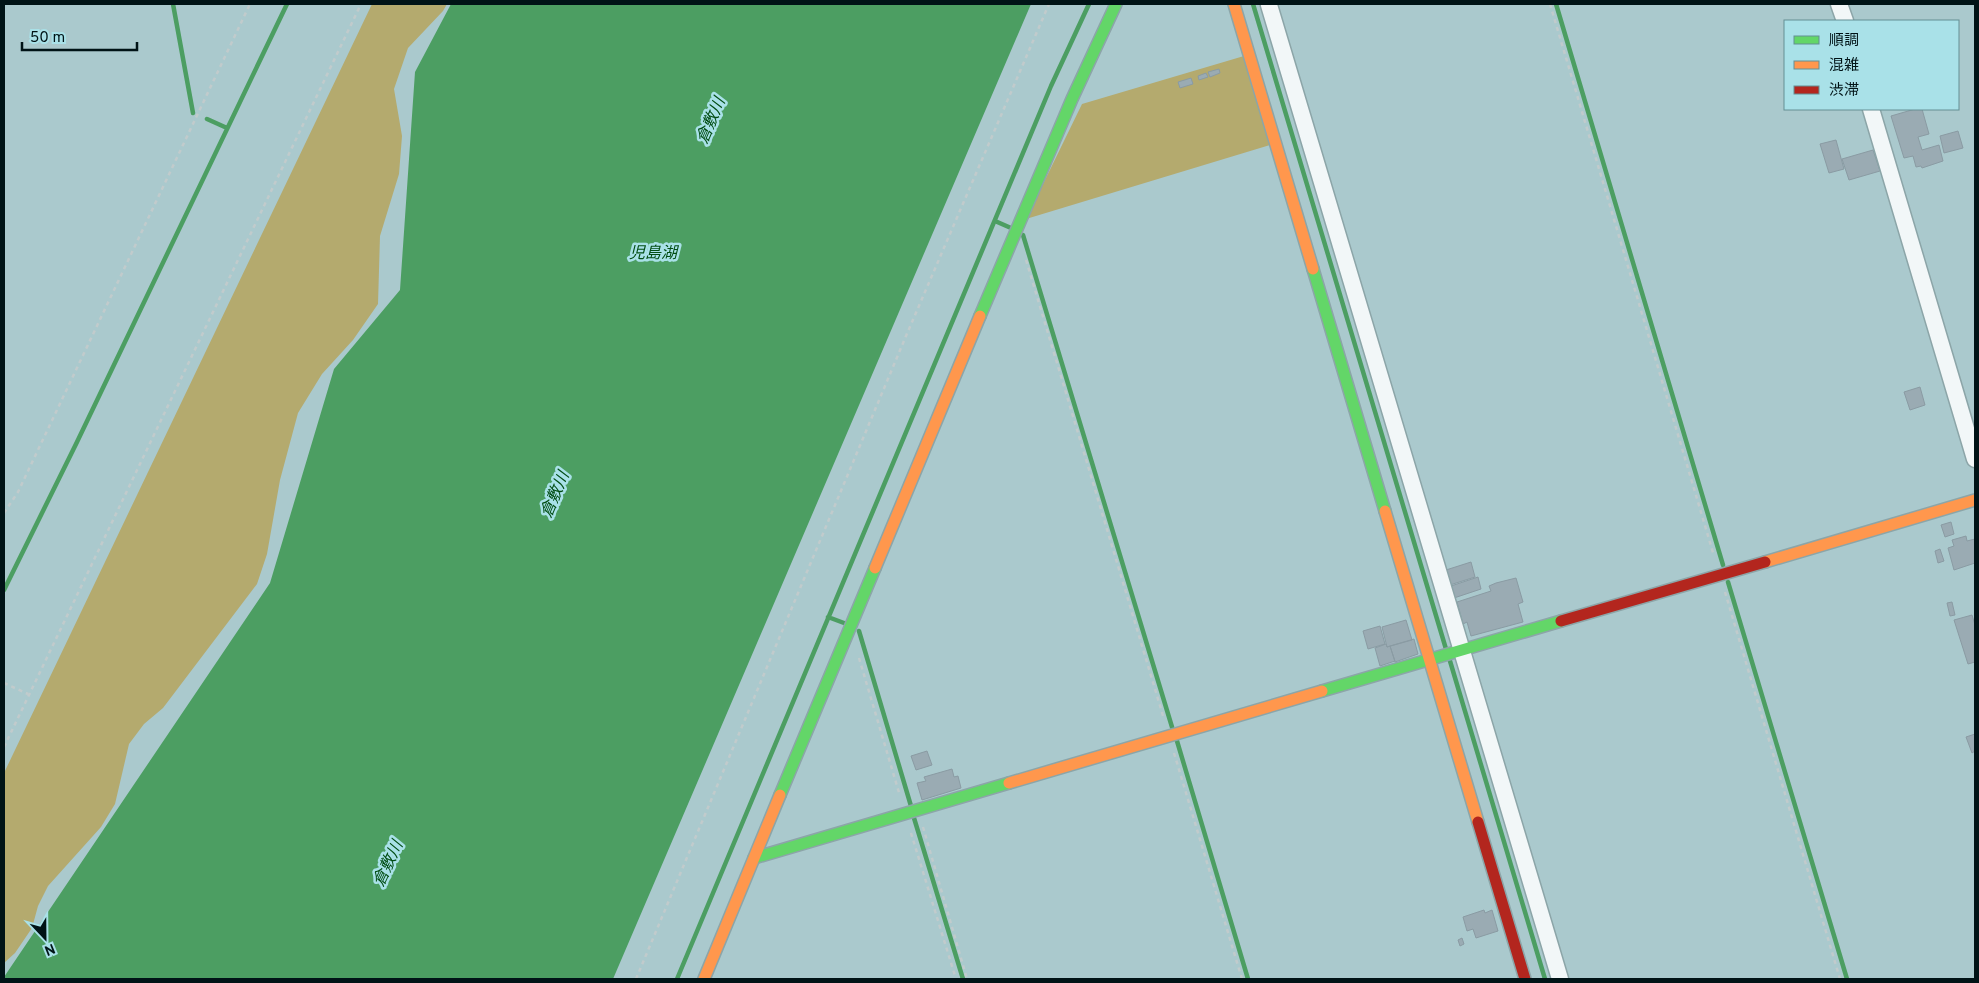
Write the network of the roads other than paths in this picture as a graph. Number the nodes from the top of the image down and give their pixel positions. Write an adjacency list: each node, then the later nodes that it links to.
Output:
1 (1116, 4): 11 (street)
2 (1234, 4): 10 (street)
3 (1840, 4): 5 (street)
4 (1270, 5): 9 (street)
5 (1845, 20)
6 (1872, 110): 7 (street)
7 (1975, 459)
8 (1975, 500): 9 (street)
9 (1458, 652): 10 (street); 14 (street)
10 (1435, 658): 11 (street); 13 (street)
11 (754, 858): 12 (street)
12 (704, 979)
13 (1525, 979)
14 (1560, 979)

